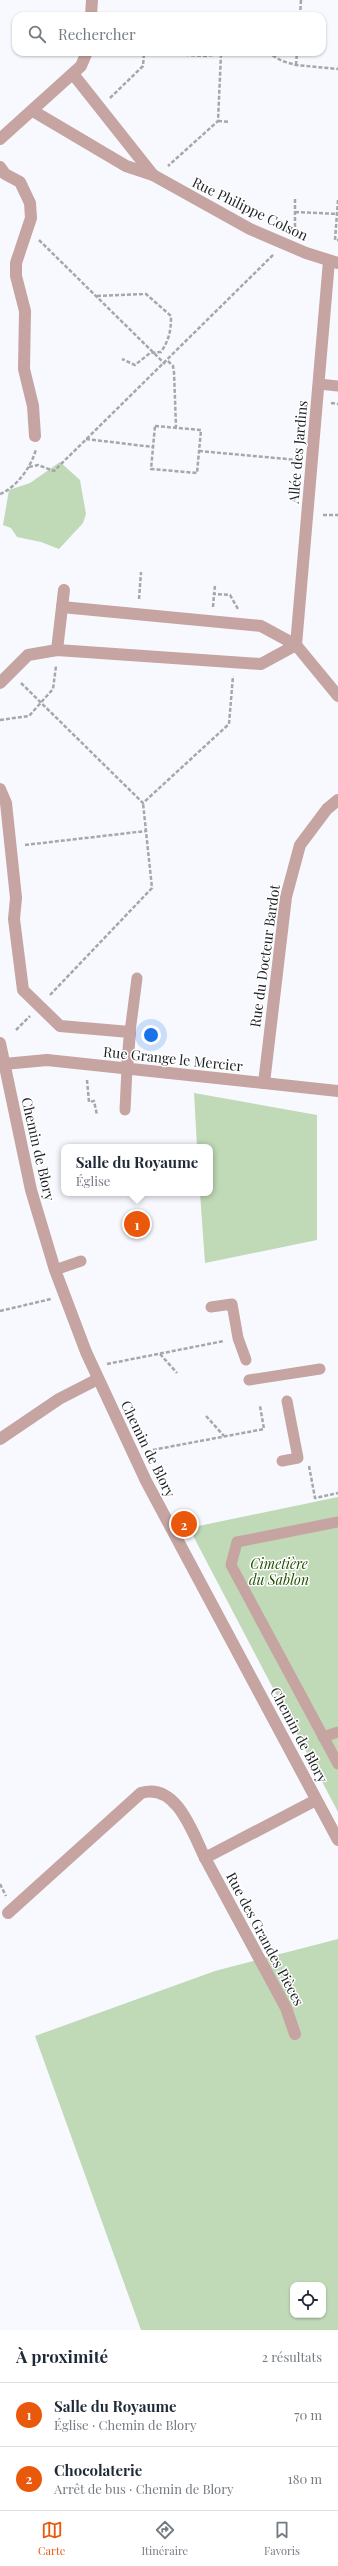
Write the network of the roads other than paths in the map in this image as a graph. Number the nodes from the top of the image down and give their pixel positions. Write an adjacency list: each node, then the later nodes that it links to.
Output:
1 (92, 0): 2 (street)
2 (91, 12)
3 (85, 56): 4 (street)
4 (73, 74): 5 (street); 8 (street, Rue Philippe Colson)
5 (33, 111): 6 (street); 8 (street, Rue Philippe Colson)
6 (0, 139)
7 (0, 167): 12 (street)
8 (156, 177): 9 (street, Rue Philippe Colson)
9 (334, 262): 10 (street, Allée des Jardins)
10 (319, 384): 11 (lane); 15 (street, Allée des Jardins)
11 (338, 386)
12 (35, 436)
13 (64, 590): 14 (street)
14 (62, 607): 15 (street); 16 (street)
15 (296, 645): 16 (street); 18 (street)
16 (57, 650): 17 (street)
17 (0, 683)
18 (338, 696)
19 (0, 789): 22 (street)
20 (338, 800): 26 (street, Rue du Docteur Bardot)
21 (137, 978): 22 (lane)
22 (130, 1032): 25 (street)
23 (0, 1047): 24 (street, Chemin de Blory)
24 (4, 1064): 25 (street, Rue Grange le Mercier); 30 (street, Chemin de Blory)
25 (127, 1068): 26 (street, Rue Grange le Mercier); 28 (lane)
26 (264, 1083): 27 (street, Rue Grange le Mercier)
27 (338, 1091)
28 (125, 1110)
29 (82, 1262): 30 (lane)
30 (55, 1270): 34 (street, Chemin de Blory)
31 (211, 1307): 32 (lane)
32 (246, 1360)
33 (320, 1369): 35 (lane)
34 (98, 1379): 37 (street); 43 (street, Chemin de Blory)
35 (249, 1380)
36 (287, 1401): 38 (lane)
37 (0, 1439)
38 (282, 1462)
39 (338, 1522): 41 (lane)
40 (338, 1732): 41 (lane)
41 (323, 1737): 42 (lane)
42 (338, 1764)
43 (316, 1800): 44 (street, Chemin de Blory); 45 (street)
44 (338, 1840)
45 (205, 1858): 46 (street, Rue des Grandes Pièces); 47 (street, Rue des Grandes Pièces)
46 (8, 1913)
47 (295, 2034)

